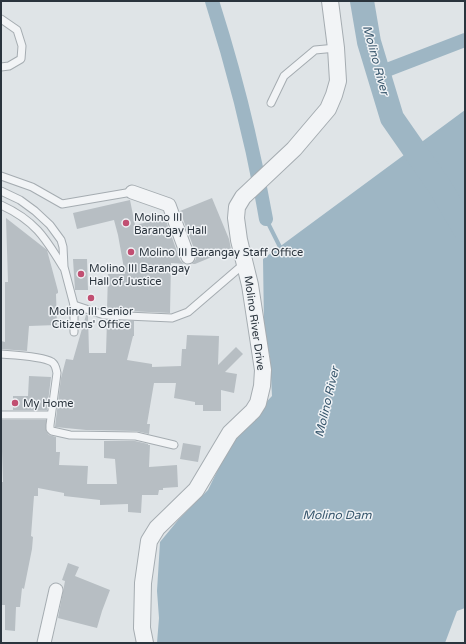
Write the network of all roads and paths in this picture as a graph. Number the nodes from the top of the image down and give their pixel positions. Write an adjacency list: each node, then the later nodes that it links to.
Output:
1 (330, 1): 3 (street, Molino River Drive)
2 (1, 19): 4 (lane)
3 (336, 48): 5 (lane); 11 (street, Molino River Drive)
4 (1, 67)
5 (271, 103)
6 (1, 176): 8 (lane)
7 (1, 191): 12 (lane)
8 (132, 192): 10 (street)
9 (1, 205): 12 (lane)
10 (188, 256)
11 (245, 262): 13 (lane); 21 (street, Molino River Drive)
12 (64, 267): 13 (lane)
13 (74, 306): 14 (lane)
14 (74, 332)
15 (1, 354): 17 (lane)
16 (1, 415): 17 (lane)
17 (51, 415): 18 (lane)
18 (174, 445)
19 (56, 590): 20 (street)
20 (44, 643)
21 (145, 643)

